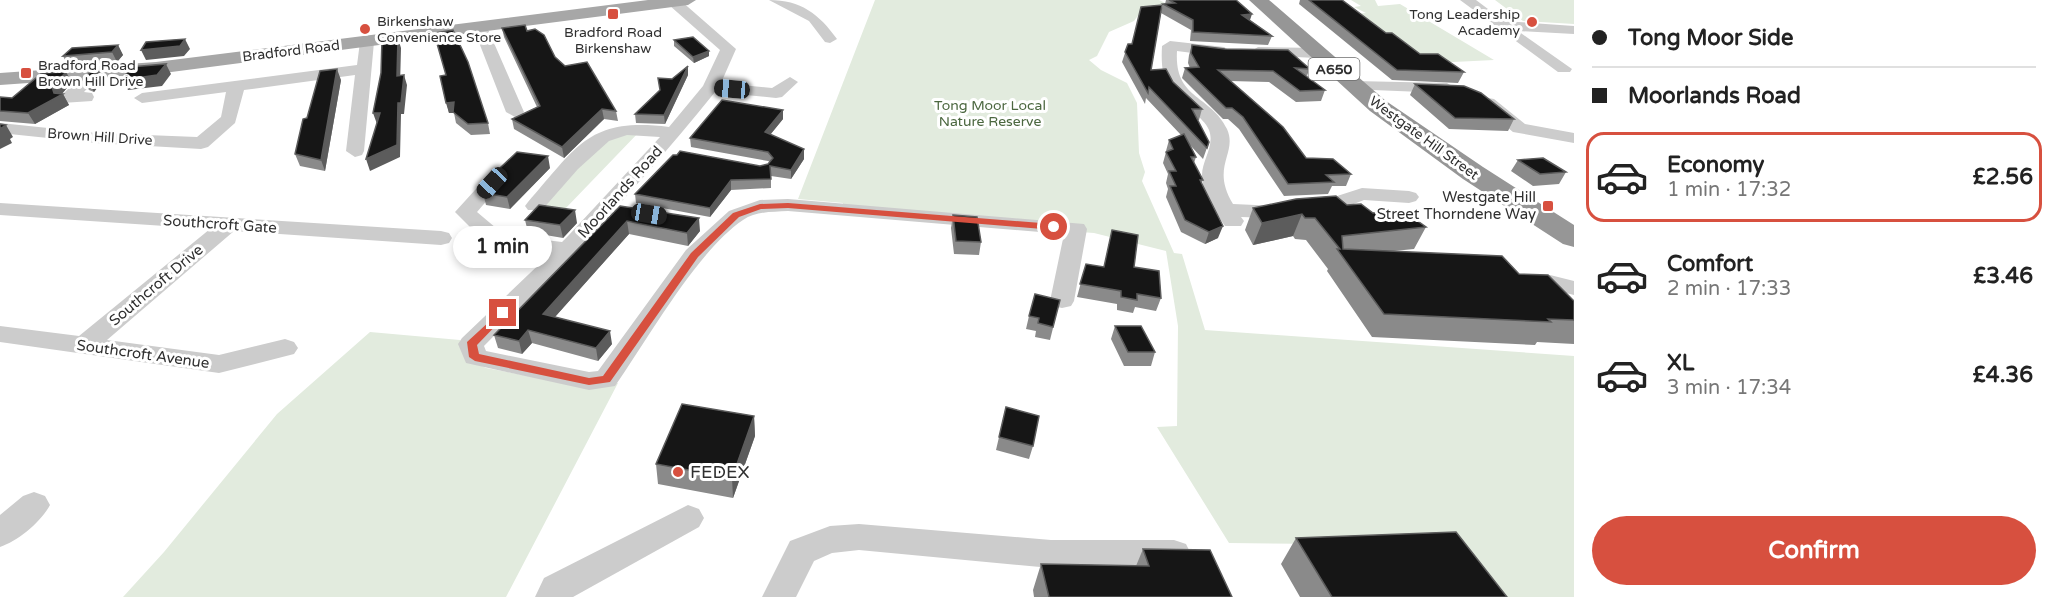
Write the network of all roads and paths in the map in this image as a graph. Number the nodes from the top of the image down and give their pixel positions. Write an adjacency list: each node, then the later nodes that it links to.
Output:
1 (776, 0): 8 (street)
2 (1257, 0): 10 (highway, Westgate Hill Street / A650)
3 (1467, 0): 5 (street)
4 (681, 1): 6 (main road, Bradford Road); 19 (street, Moorlands Road)
5 (1500, 25): 7 (street); 12 (street)
6 (480, 27): 9 (main road, Bradford Road); 23 (street)
7 (1574, 30)
8 (830, 39)
9 (367, 42): 11 (street); 14 (main road, Bradford Road)
10 (1316, 53): 18 (highway, Westgate Hill Street / A650); 33 (street)
11 (365, 69): 17 (street); 29 (street)
12 (1563, 69)
13 (1406, 70): 20 (street)
14 (94, 72): 15 (main road, Bradford Road); 21 (street)
15 (0, 78)
16 (790, 82): 19 (street)
17 (236, 86): 22 (street); 27 (street)
18 (1354, 86): 20 (street); 39 (highway, Westgate Hill Street / A650)
19 (711, 87): 25 (street, Moorlands Road)
20 (1428, 87): 26 (street)
21 (86, 97)
22 (152, 98)
23 (515, 112)
24 (0, 128): 27 (street, Brown Hill Drive)
25 (673, 133): 30 (street, Moorlands Road); 34 (street, Moorlands Road)
26 (1574, 138)
27 (201, 143): 28 (street, Brown Hill Drive)
28 (222, 144)
29 (350, 147)
30 (660, 149): 31 (street); 35 (street, Moorlands Road)
31 (682, 153)
32 (492, 183): 41 (street, Moorlands Road)
33 (1409, 197)
34 (535, 206)
35 (609, 207): 37 (street); 41 (street, Moorlands Road)
36 (0, 209): 38 (street, Southcroft Gate)
37 (631, 210)
38 (228, 225): 40 (street, Southcroft Gate); 46 (street, Southcroft Drive)
39 (1574, 237)
40 (441, 238)
41 (566, 249): 44 (street, Moorlands Road)
42 (1550, 282): 43 (street)
43 (1574, 288)
44 (1062, 301)
45 (0, 334): 46 (street, Southcroft Avenue)
46 (84, 345): 47 (street, Southcroft Avenue)
47 (287, 347)
48 (34, 505): 50 (street)
49 (688, 518): 52 (street)
50 (0, 534)
51 (1205, 554): 53 (street)
52 (552, 597)
53 (779, 597)

